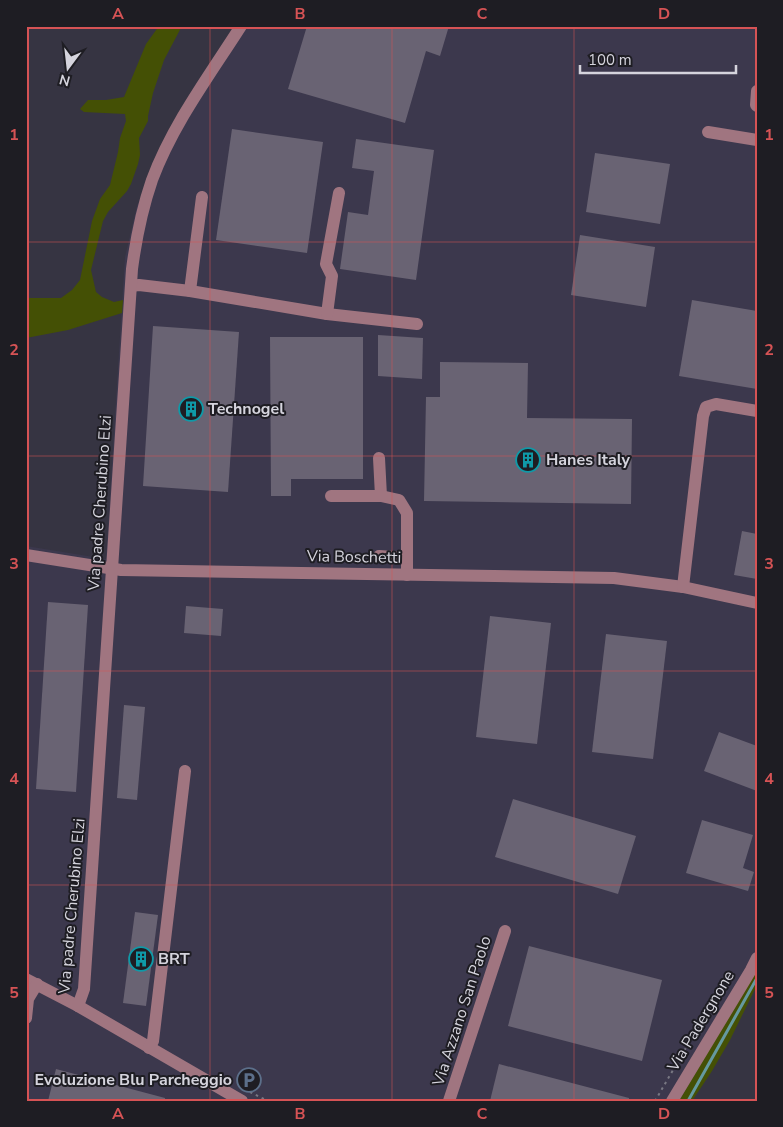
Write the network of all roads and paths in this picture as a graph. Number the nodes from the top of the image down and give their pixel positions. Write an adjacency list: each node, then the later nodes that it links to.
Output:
1 (240, 26): 8 (street, Via padre Cherubino Elzi)
2 (757, 91): 3 (street)
3 (757, 106)
4 (708, 132): 5 (street)
5 (757, 140)
6 (339, 193): 10 (street)
7 (202, 197): 9 (street)
8 (131, 286): 9 (street); 19 (street, Via padre Cherubino Elzi)
9 (190, 291): 10 (street)
10 (327, 314): 11 (street)
11 (416, 324)
12 (757, 411): 21 (street)
13 (379, 458): 15 (street)
14 (331, 496): 15 (street)
15 (381, 496): 18 (street)
16 (26, 555): 19 (street, Via Boschetti)
17 (379, 556): 18 (street)
18 (407, 558): 20 (street)
19 (112, 568): 20 (street, Via Boschetti); 28 (street, Via padre Cherubino Elzi)
20 (407, 575): 21 (street, Via Boschetti)
21 (683, 587): 22 (street, Via Boschetti)
22 (757, 603)
23 (185, 771): 30 (street)
24 (505, 931): 32 (street, Via Azzano San Paolo)
25 (757, 958): 27 (street, Via Padergnone)
26 (31, 982): 28 (street); 29 (street)
27 (735, 996): 33 (path); 34 (street, Via Padergnone)
28 (78, 1006): 30 (street)
29 (26, 1018)
30 (149, 1048): 31 (street)
31 (242, 1101)
32 (449, 1101)
33 (655, 1101)
34 (672, 1101)

